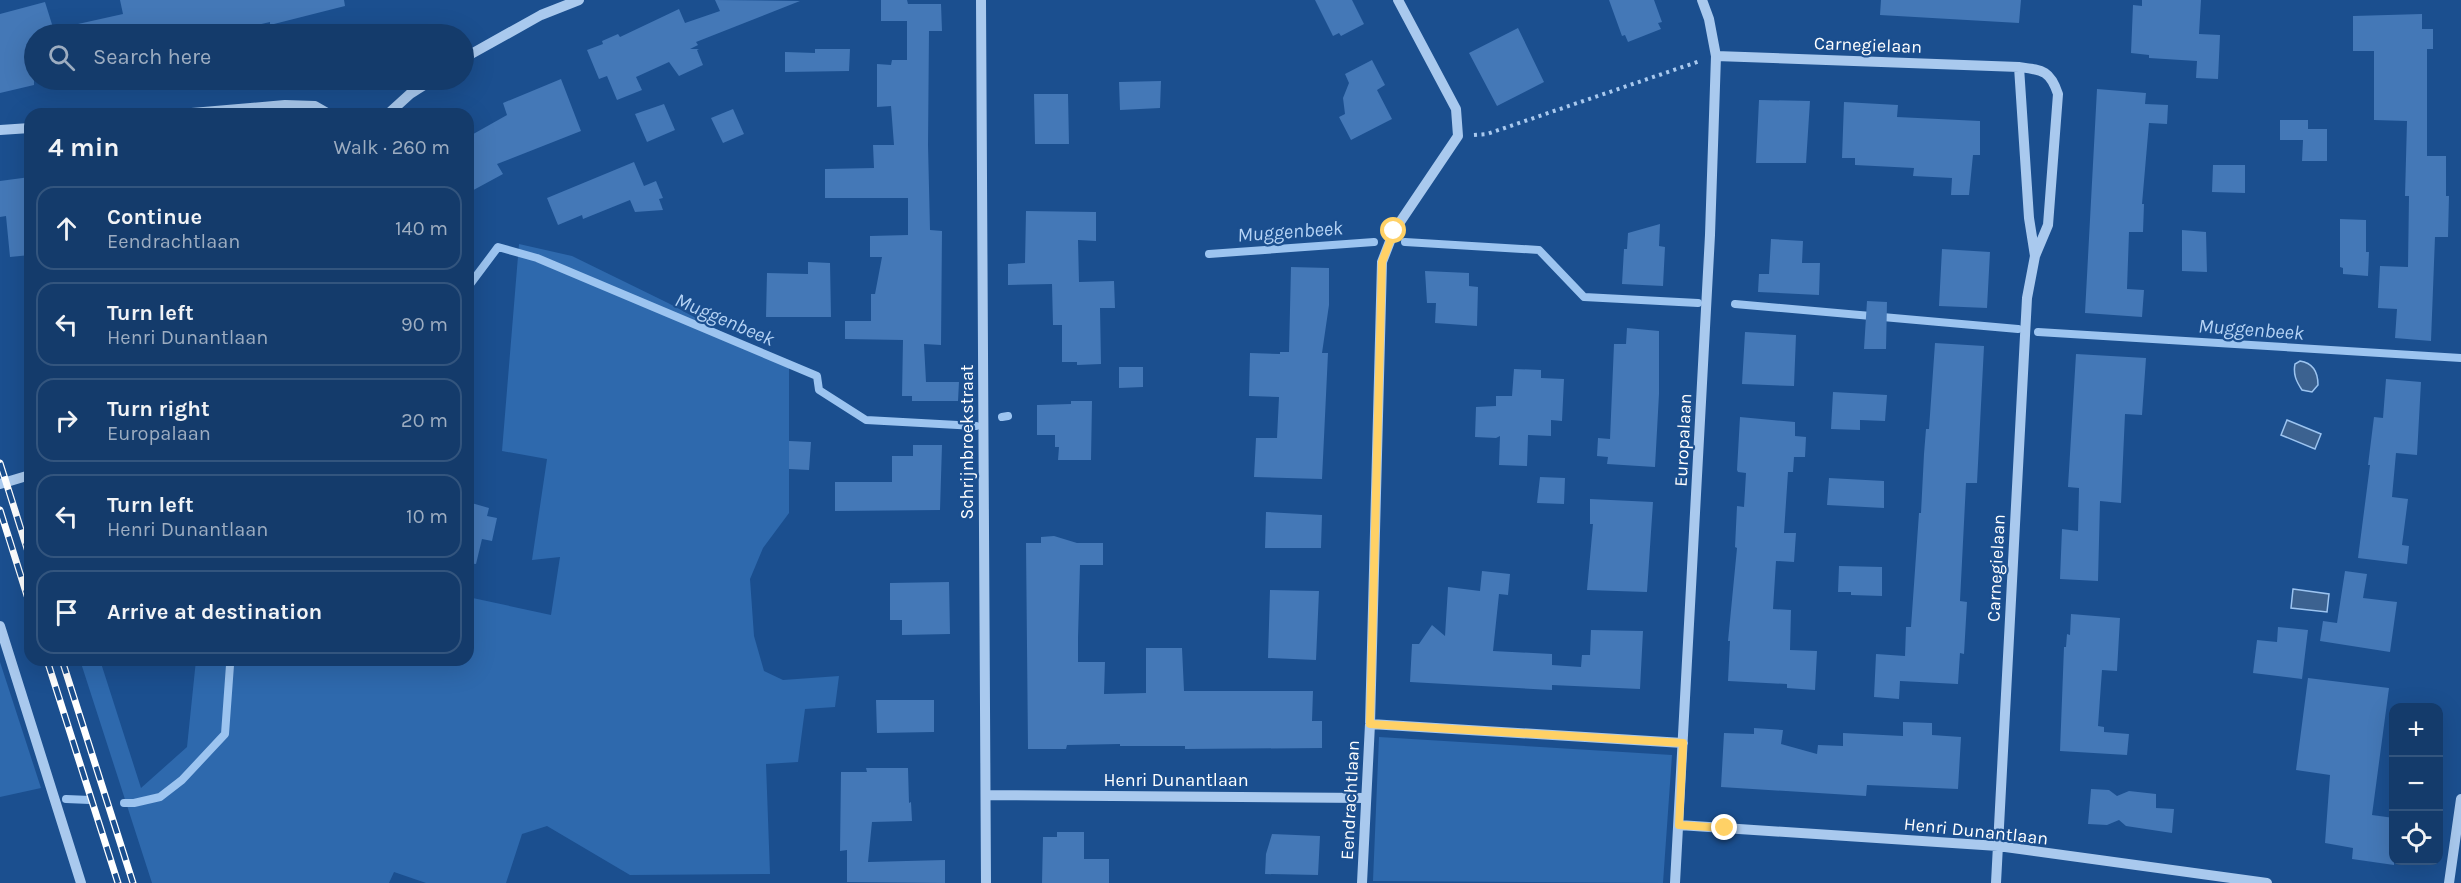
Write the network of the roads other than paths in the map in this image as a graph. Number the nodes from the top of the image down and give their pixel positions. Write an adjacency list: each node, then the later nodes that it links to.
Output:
1 (579, 0): 5 (street)
2 (981, 0): 20 (street, Schrijnbroekstraat)
3 (1398, 0): 18 (street, Eendrachtlaan)
4 (1702, 0): 6 (street, Europalaan)
5 (474, 52)
6 (1716, 56): 7 (street, Carnegielaan); 19 (street, Europalaan)
7 (2019, 67): 14 (street, Carnegielaan); 14 (street, Carnegielaan)
8 (416, 90): 11 (street)
9 (250, 108): 10 (street)
10 (318, 108)
11 (395, 108)
12 (24, 128): 13 (street)
13 (0, 130)
14 (2035, 256): 24 (street, Carnegielaan)
15 (24, 477): 16 (street)
16 (0, 484)
17 (0, 627): 25 (street)
18 (1370, 724): 19 (street); 21 (street, Eendrachtlaan)
19 (1683, 743): 23 (street, Europalaan)
20 (986, 795): 21 (street, Henri Dunantlaan); 26 (street, Schrijnbroekstraat)
21 (1366, 798): 27 (street, Eendrachtlaan)
22 (2461, 799): 31 (street)
23 (1679, 825): 24 (street, Henri Dunantlaan); 28 (street, Europalaan)
24 (1998, 846): 29 (street, Carnegielaan); 30 (street, Henri Dunantlaan)
25 (81, 883)
26 (986, 883)
27 (1362, 883)
28 (1675, 883)
29 (1996, 883)
30 (2267, 883)
31 (2449, 883)

